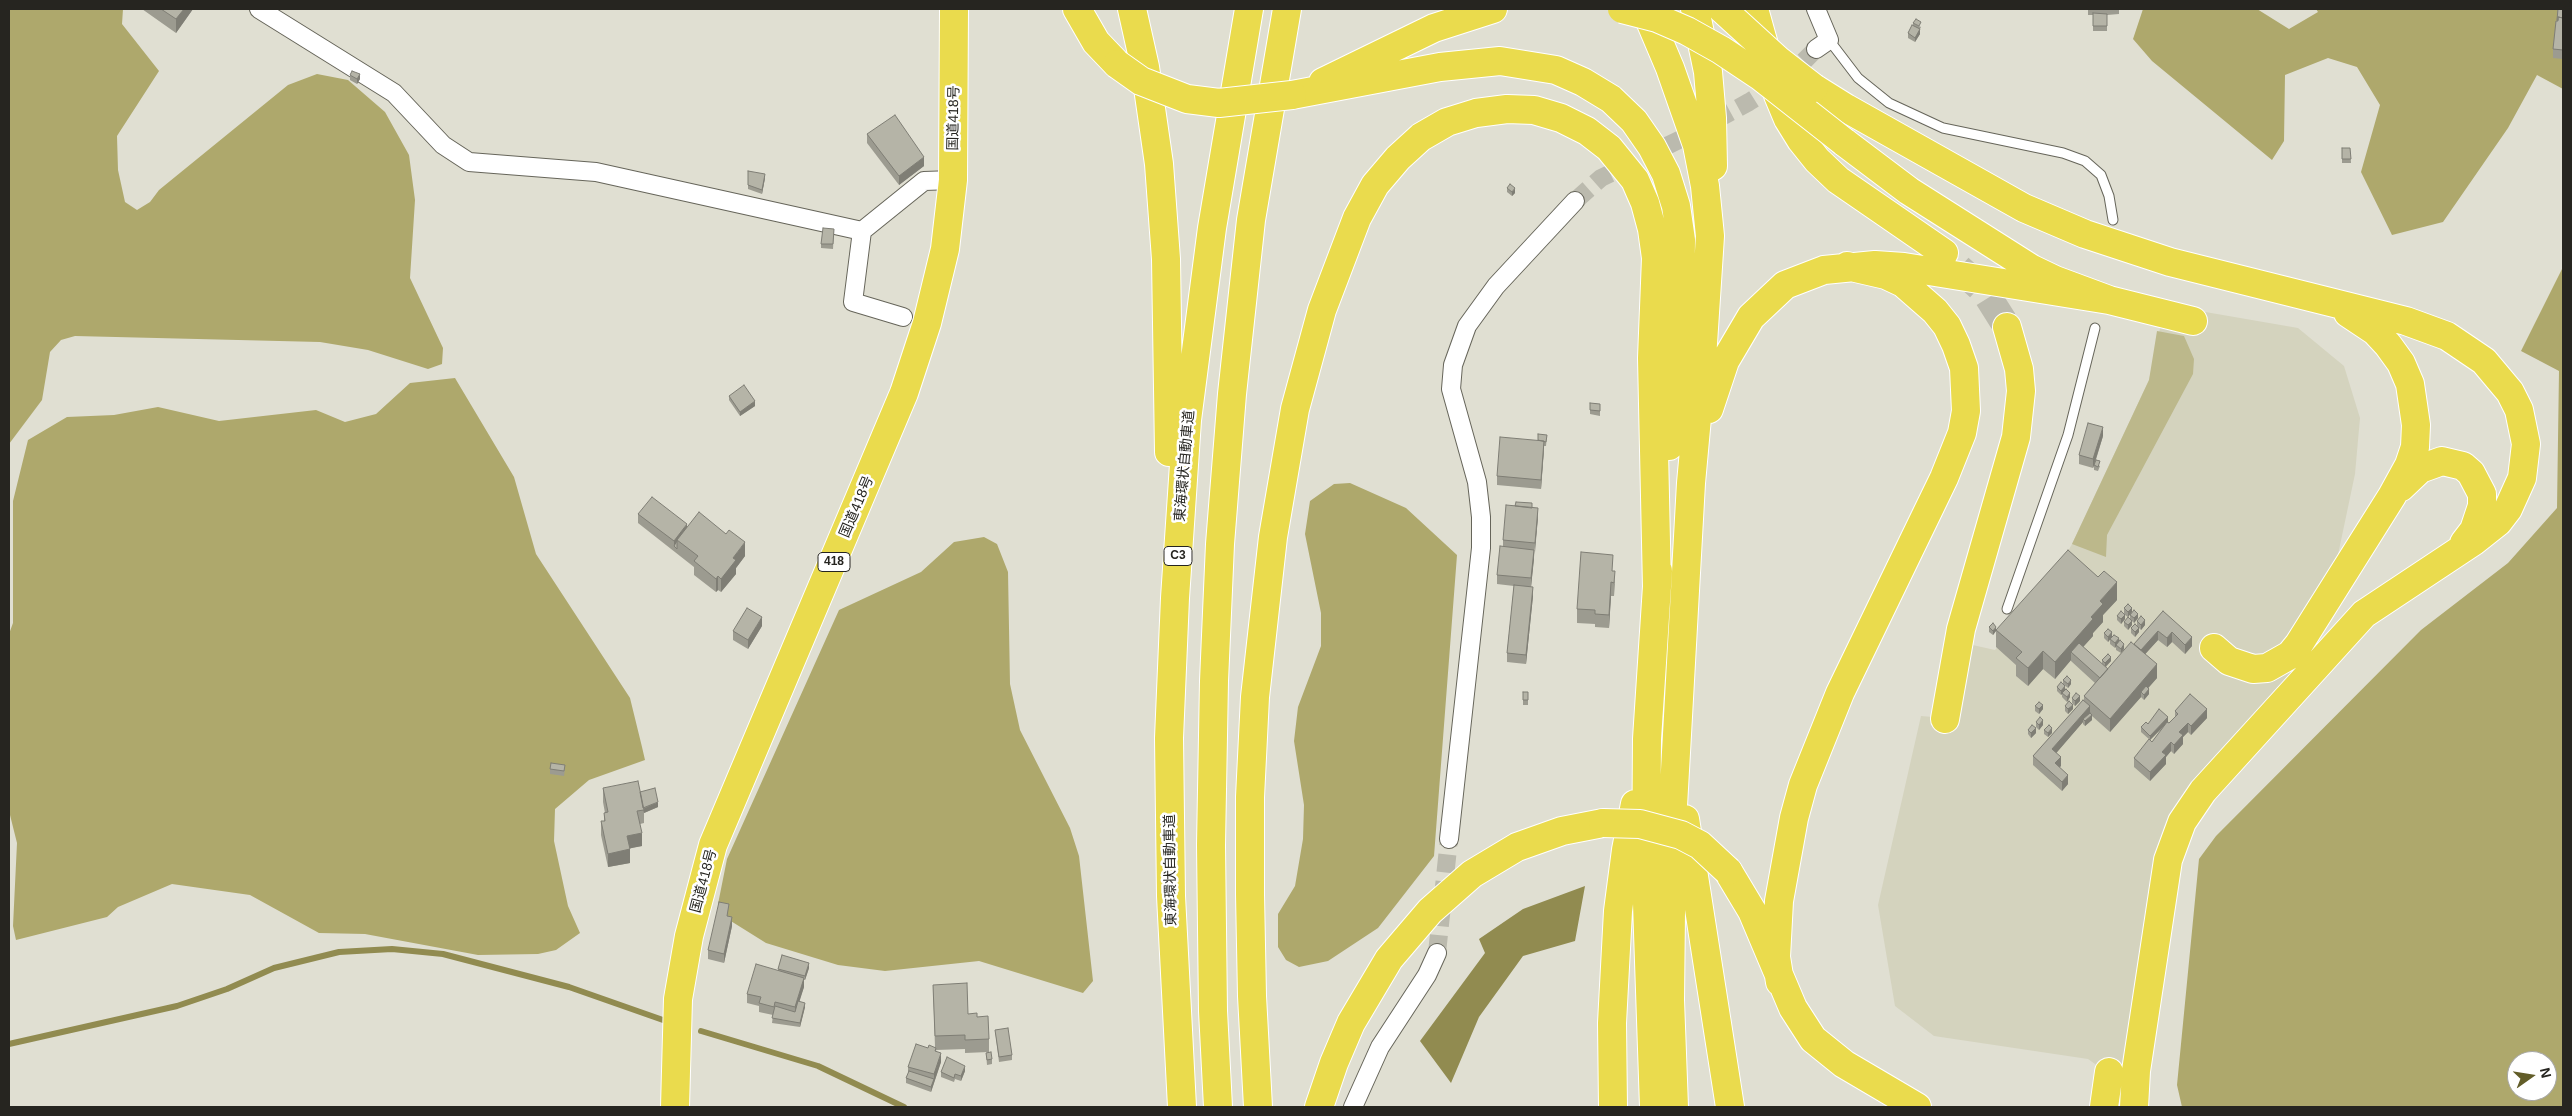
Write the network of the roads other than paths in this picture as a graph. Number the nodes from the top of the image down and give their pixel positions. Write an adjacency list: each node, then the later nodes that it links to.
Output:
1 (259, 9): 19 (street)
2 (954, 9): 16 (highway, 国道418号 / 418)
3 (1077, 9): 15 (highway, bridge)
4 (1132, 9): 36 (highway)
5 (1249, 9): 36 (highway, 東海環状自動車道 / C3)
6 (1287, 9): 45 (highway)
7 (1493, 9): 15 (highway)
8 (1622, 9): 23 (highway, bridge)
9 (1645, 9): 20 (highway)
10 (1695, 9): 20 (highway)
11 (1722, 9): 24 (highway, bridge)
12 (1754, 9): 21 (highway)
13 (1816, 9): 14 (street)
14 (1822, 45): 18 (lane)
15 (1292, 95): 32 (highway)
16 (953, 180): 19 (street); 43 (highway, 国道418号 / 418)
17 (1574, 201): 39 (street)
18 (2113, 220)
19 (862, 231): 25 (street)
20 (1710, 236): 29 (highway)
21 (1944, 253)
22 (1848, 266): 23 (highway); 29 (highway); 41 (highway)
23 (2109, 300): 26 (highway)
24 (2334, 304): 30 (highway); 31 (highway)
25 (903, 317)
26 (2192, 321)
27 (2007, 327): 35 (highway)
28 (2095, 328): 33 (lane)
29 (1690, 483): 38 (highway)
30 (2392, 496): 31 (highway); 34 (highway)
31 (2456, 552): 55 (highway)
32 (1657, 588): 37 (highway); 46 (highway)
33 (2007, 610)
34 (2214, 648)
35 (1945, 719)
36 (1169, 738): 44 (highway, 東海環状自動車道 / C3)
37 (1647, 739): 49 (highway); 50 (highway)
38 (1675, 741): 51 (highway); 52 (highway)
39 (1449, 839)
40 (1437, 953): 48 (street)
41 (1780, 982): 47 (highway, bridge); 53 (highway)
42 (2109, 1072): 54 (highway)
43 (675, 1107)
44 (1182, 1107)
45 (1218, 1107)
46 (1258, 1107)
47 (1319, 1107)
48 (1353, 1107)
49 (1613, 1107)
50 (1654, 1107)
51 (1674, 1107)
52 (1730, 1107)
53 (1916, 1107)
54 (2104, 1107)
55 (2134, 1107)

